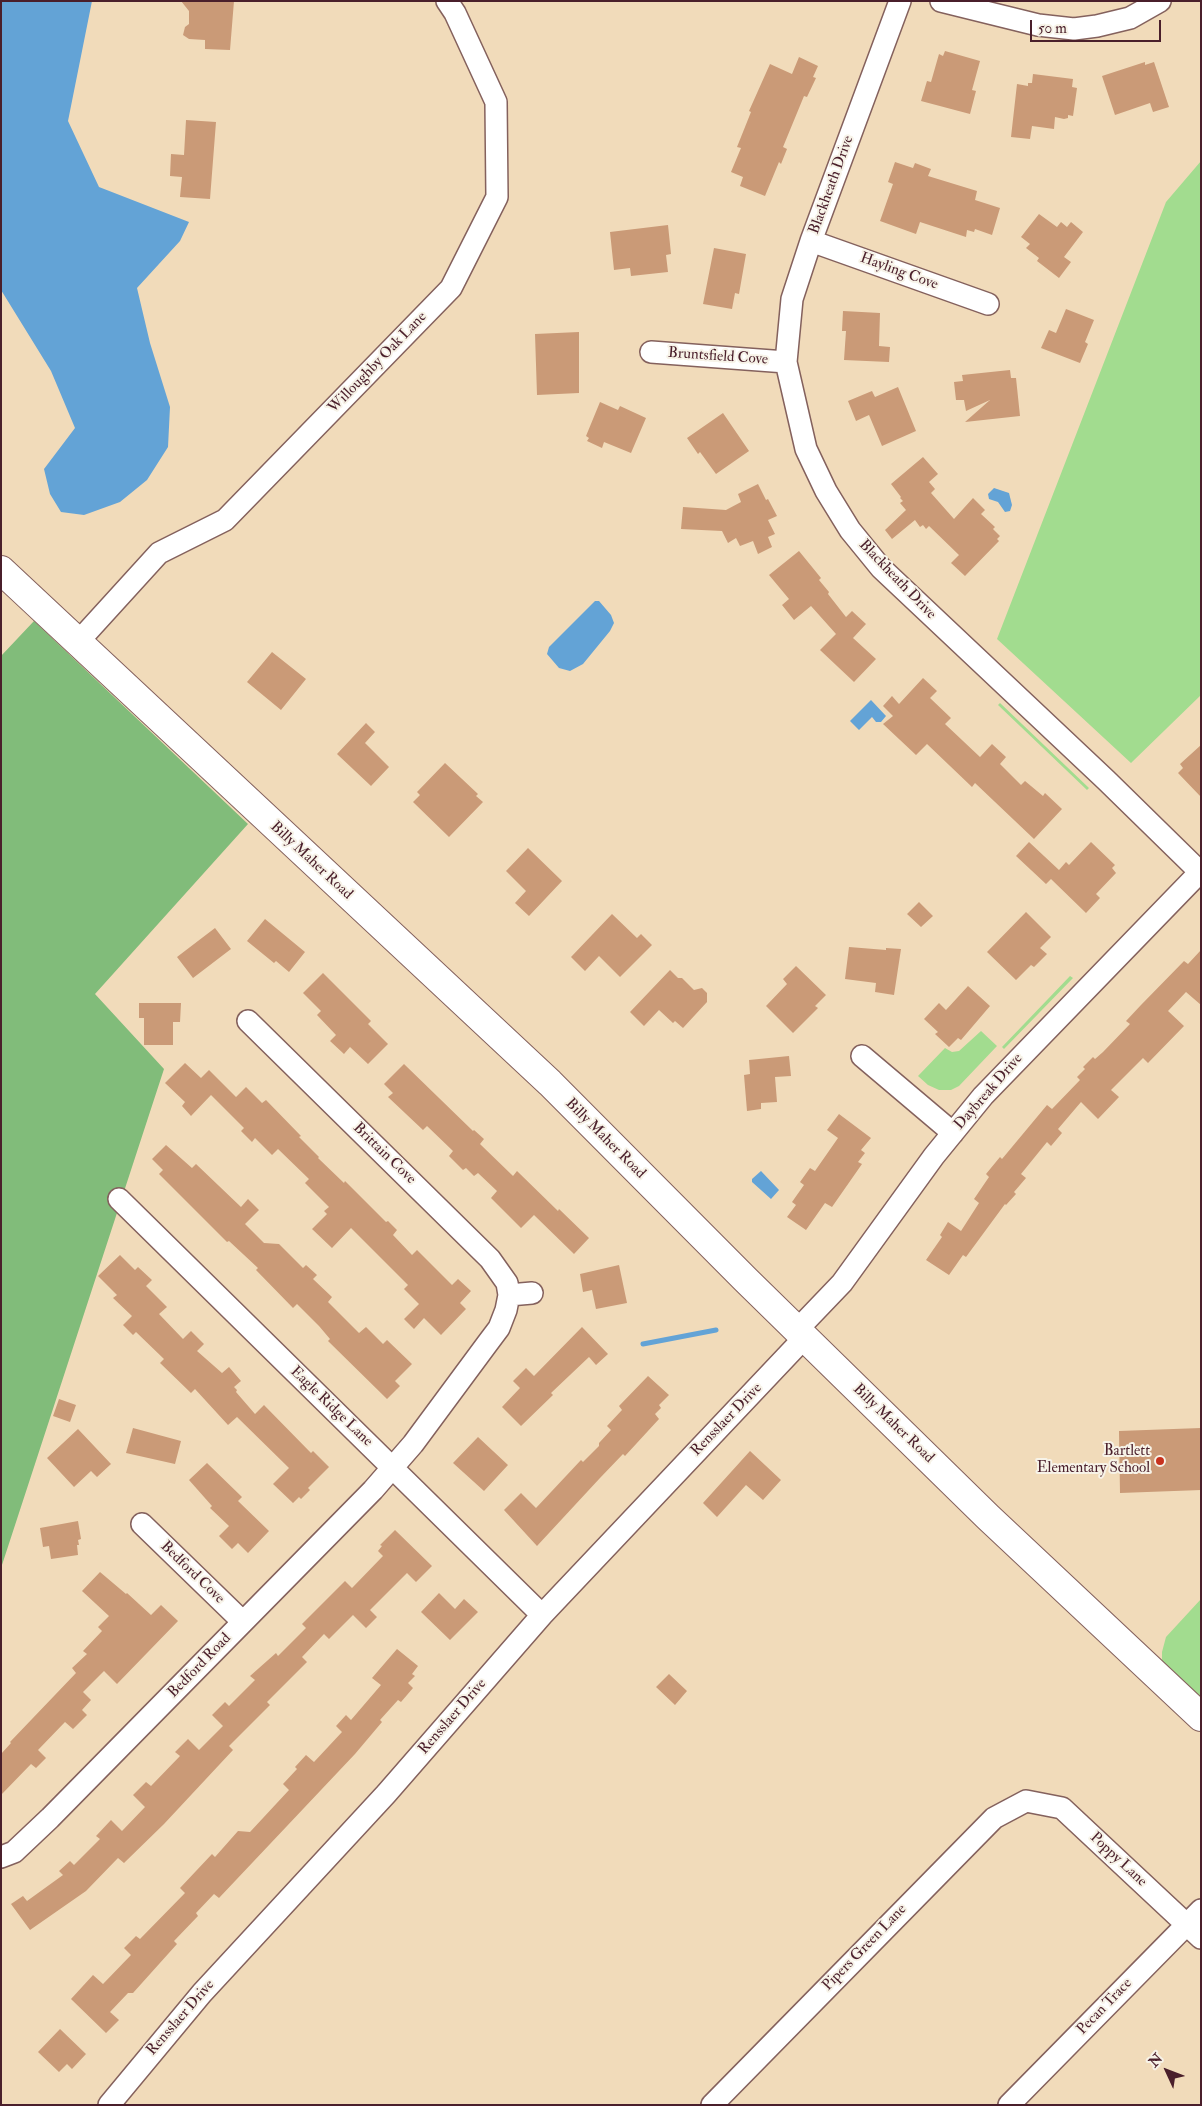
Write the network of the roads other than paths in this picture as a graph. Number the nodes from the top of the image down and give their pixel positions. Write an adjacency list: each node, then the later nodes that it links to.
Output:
1 (447, 1): 10 (street, Willoughby Oak Lane)
2 (900, 1): 5 (street, Blackheath Drive)
3 (942, 1): 4 (street)
4 (1160, 1)
5 (811, 241): 6 (street, Hayling Cove); 8 (street, Blackheath Drive)
6 (988, 304)
7 (651, 352): 8 (street, Bruntsfield Cove)
8 (786, 362): 11 (street, Blackheath Drive)
9 (1, 570): 10 (main road, Billy Maher Road)
10 (78, 642): 18 (main road, Billy Maher Road)
11 (1200, 871): 14 (street, Daybreak Drive)
12 (248, 1021): 17 (street, Brittain Cove)
13 (862, 1056): 14 (street)
14 (953, 1133): 18 (street, Daybreak Drive)
15 (119, 1199): 19 (street, Eagle Ridge Lane)
16 (532, 1293): 17 (street)
17 (509, 1295): 19 (street)
18 (801, 1334): 21 (street, Rensslaer Drive); 23 (main road, Billy Maher Road)
19 (393, 1468): 21 (street, Eagle Ridge Lane); 22 (street, Bedford Road)
20 (142, 1524): 22 (street, Bedford Cove)
21 (542, 1615): 27 (street, Rensslaer Drive)
22 (243, 1622): 25 (street, Bedford Road)
23 (1201, 1717)
24 (1026, 1801): 26 (street, Poppy Lane); 28 (street, Pipers Green Lane)
25 (1, 1857)
26 (1196, 1924): 29 (street, Pecan Trace)
27 (109, 2105)
28 (712, 2105)
29 (1009, 2105)

